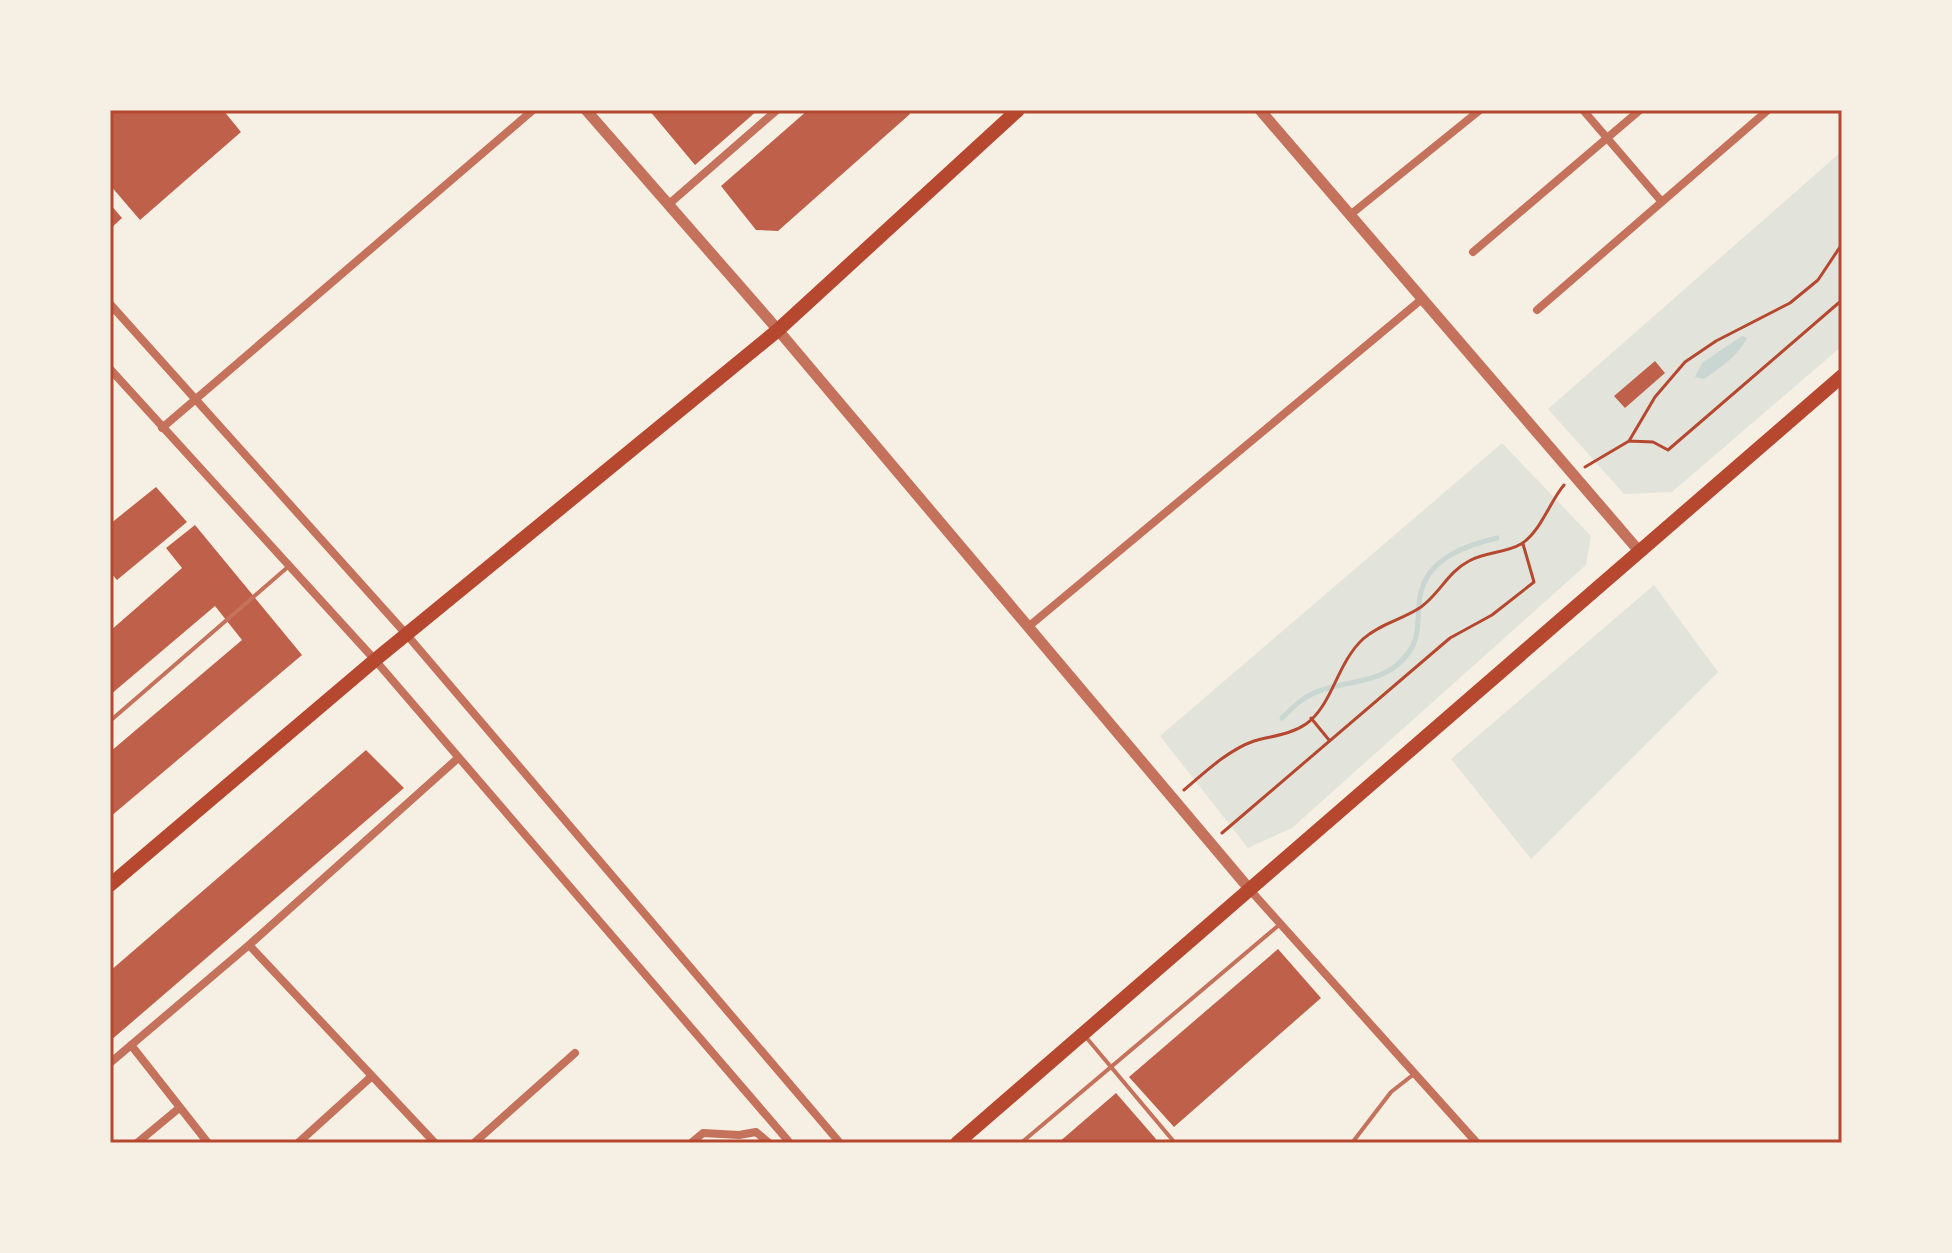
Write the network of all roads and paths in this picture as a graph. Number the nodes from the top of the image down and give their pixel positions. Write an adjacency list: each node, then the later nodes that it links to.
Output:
1 (533, 110): 23 (street)
2 (586, 110): 12 (street)
3 (777, 110): 12 (street)
4 (1018, 110): 20 (main road)
5 (1260, 110): 13 (street)
6 (1480, 110): 13 (street)
7 (1583, 110): 10 (street)
8 (1640, 110): 10 (street)
9 (1768, 110): 11 (street)
10 (1607, 139): 11 (street); 15 (street)
11 (1662, 202): 19 (street)
12 (669, 204): 20 (street)
13 (1350, 215): 16 (street)
14 (1842, 244): 25 (path)
15 (1473, 252)
16 (1422, 299): 26 (street); 30 (street)
17 (1842, 300): 25 (path)
18 (110, 304): 23 (street)
19 (1537, 310)
20 (778, 330): 30 (street); 31 (main road)
21 (110, 369): 24 (street)
22 (1842, 376): 28 (main road)
23 (195, 400): 24 (street); 31 (street)
24 (162, 428): 29 (street)
25 (1629, 441): 26 (path)
26 (1573, 475): 27 (path); 28 (street)
27 (1523, 544): 33 (path); 35 (path)
28 (1639, 551): 40 (main road)
29 (289, 566): 32 (street); 34 (lane)
30 (1028, 627): 37 (street)
31 (407, 635): 32 (main road); 59 (street)
32 (375, 660): 36 (street); 39 (main road)
33 (1311, 718): 35 (path); 37 (path)
34 (110, 721)
35 (1330, 741): 38 (path)
36 (457, 759): 42 (street); 58 (street)
37 (1174, 800): 38 (street)
38 (1211, 844): 40 (street)
39 (110, 885)
40 (1251, 891): 41 (street); 43 (main road)
41 (1281, 924): 47 (lane); 48 (street)
42 (249, 945): 44 (street); 49 (street)
43 (1083, 1034): 47 (lane); 60 (main road)
44 (131, 1045): 46 (street); 50 (street)
45 (575, 1053): 55 (street)
46 (110, 1063)
47 (1111, 1067): 61 (lane); 62 (lane)
48 (1415, 1074): 63 (lane); 64 (street)
49 (372, 1076): 53 (street); 54 (street)
50 (178, 1109): 51 (street); 52 (street)
51 (137, 1143)
52 (208, 1143)
53 (298, 1143)
54 (435, 1143)
55 (474, 1143)
56 (691, 1143): 57 (street)
57 (769, 1143)
58 (790, 1143)
59 (840, 1143)
60 (957, 1143)
61 (1021, 1143)
62 (1175, 1143)
63 (1352, 1143)
64 (1477, 1143)

